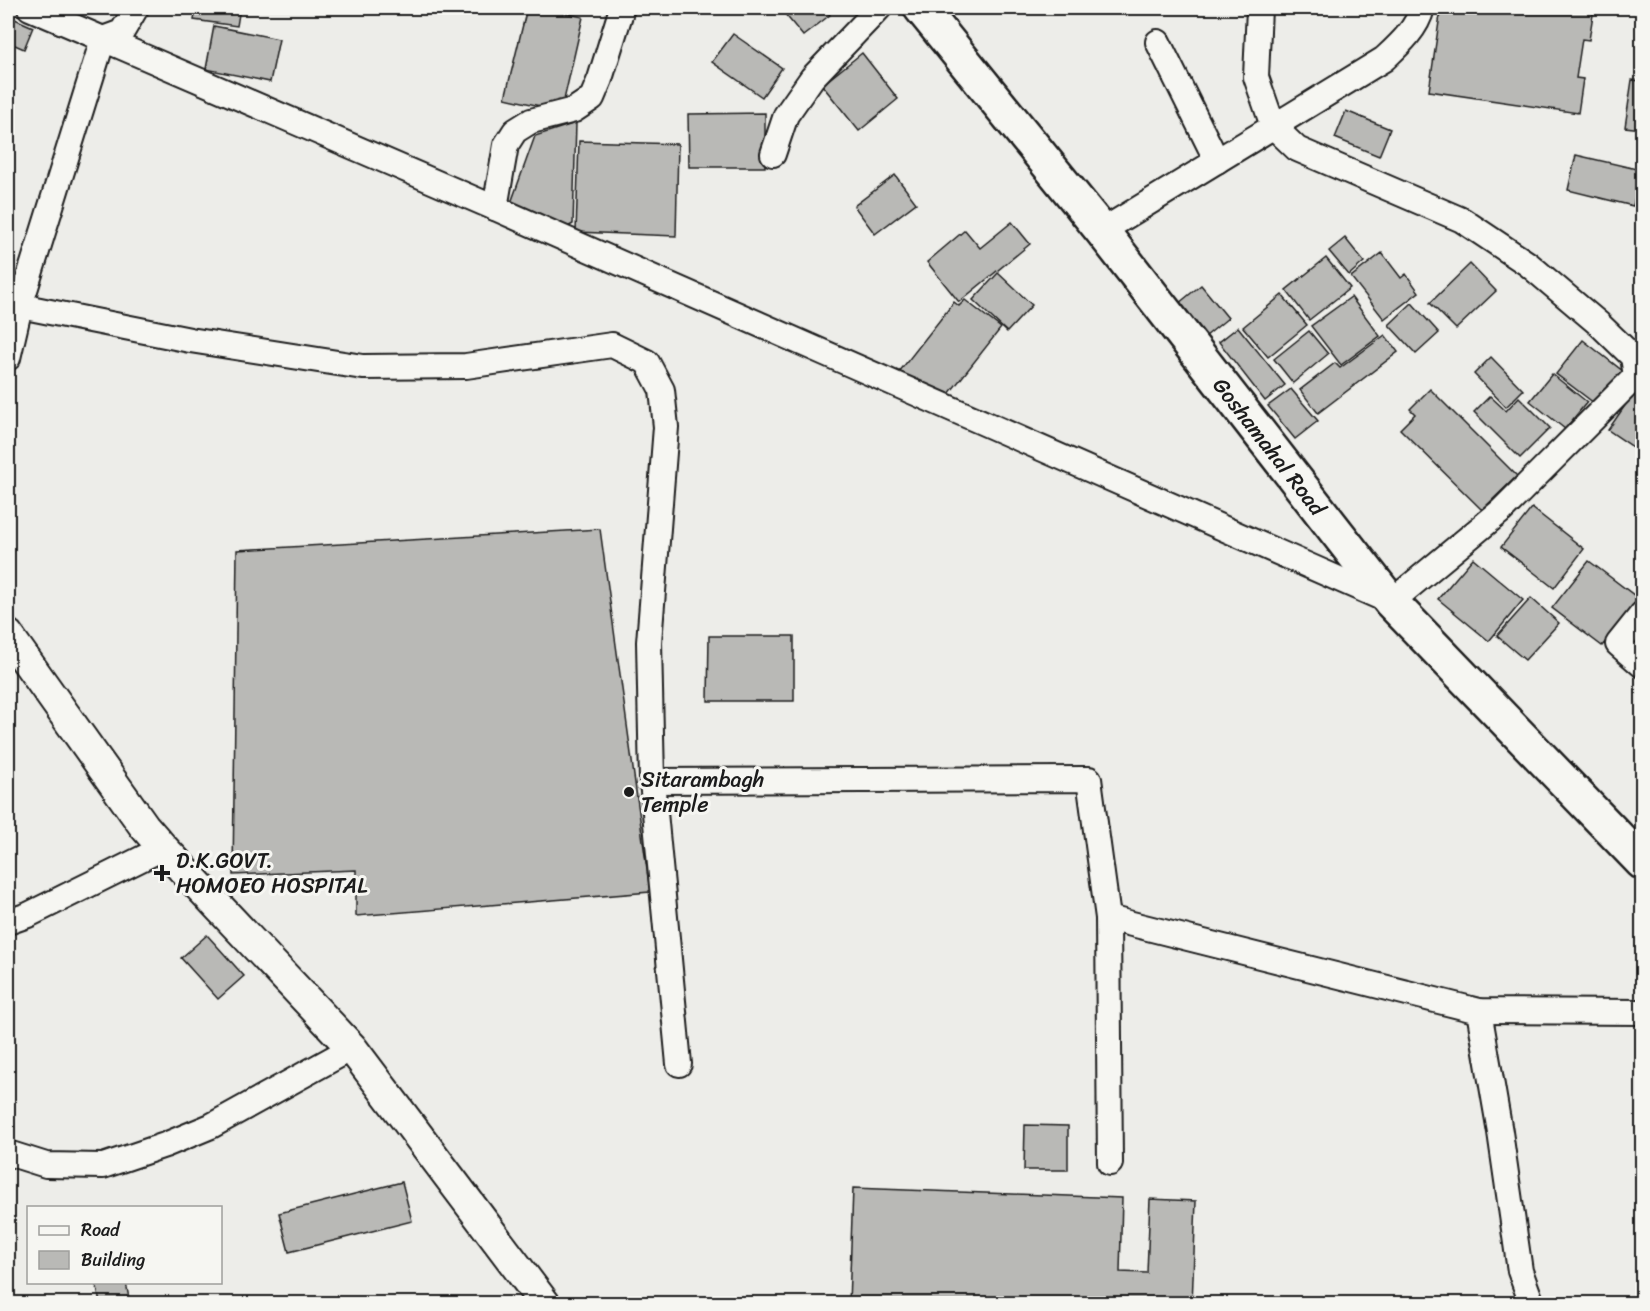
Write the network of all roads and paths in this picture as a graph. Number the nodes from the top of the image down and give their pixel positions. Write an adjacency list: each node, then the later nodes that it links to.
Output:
1 (30, 8): 8 (street)
2 (136, 8): 8 (street)
3 (622, 8): 13 (street)
4 (879, 8): 11 (street)
5 (921, 8): 14 (main road, Goshamahal Road)
6 (1259, 8): 10 (street)
7 (1422, 8): 10 (street)
8 (103, 39): 13 (street); 15 (street)
9 (1158, 42): 12 (street)
10 (1274, 126): 12 (street); 17 (street)
11 (773, 154)
12 (1217, 161): 14 (street)
13 (495, 208): 18 (street)
14 (1102, 231): 18 (main road, Goshamahal Road)
15 (20, 306): 16 (street); 22 (street)
16 (8, 358)
17 (1640, 375): 18 (street)
18 (1391, 602): 24 (main road, Goshamahal Road)
19 (1642, 614): 21 (street)
20 (8, 634): 23 (street)
21 (1642, 665)
22 (652, 781): 25 (street); 30 (street)
23 (163, 848): 26 (street); 29 (street)
24 (1642, 862)
25 (1108, 918): 27 (street); 32 (street)
26 (8, 922)
27 (1479, 1011): 28 (street); 34 (street)
28 (1642, 1012)
29 (352, 1048): 31 (street); 33 (street)
30 (679, 1064)
31 (8, 1154)
32 (1110, 1163)
33 (545, 1304)
34 (1532, 1304)

